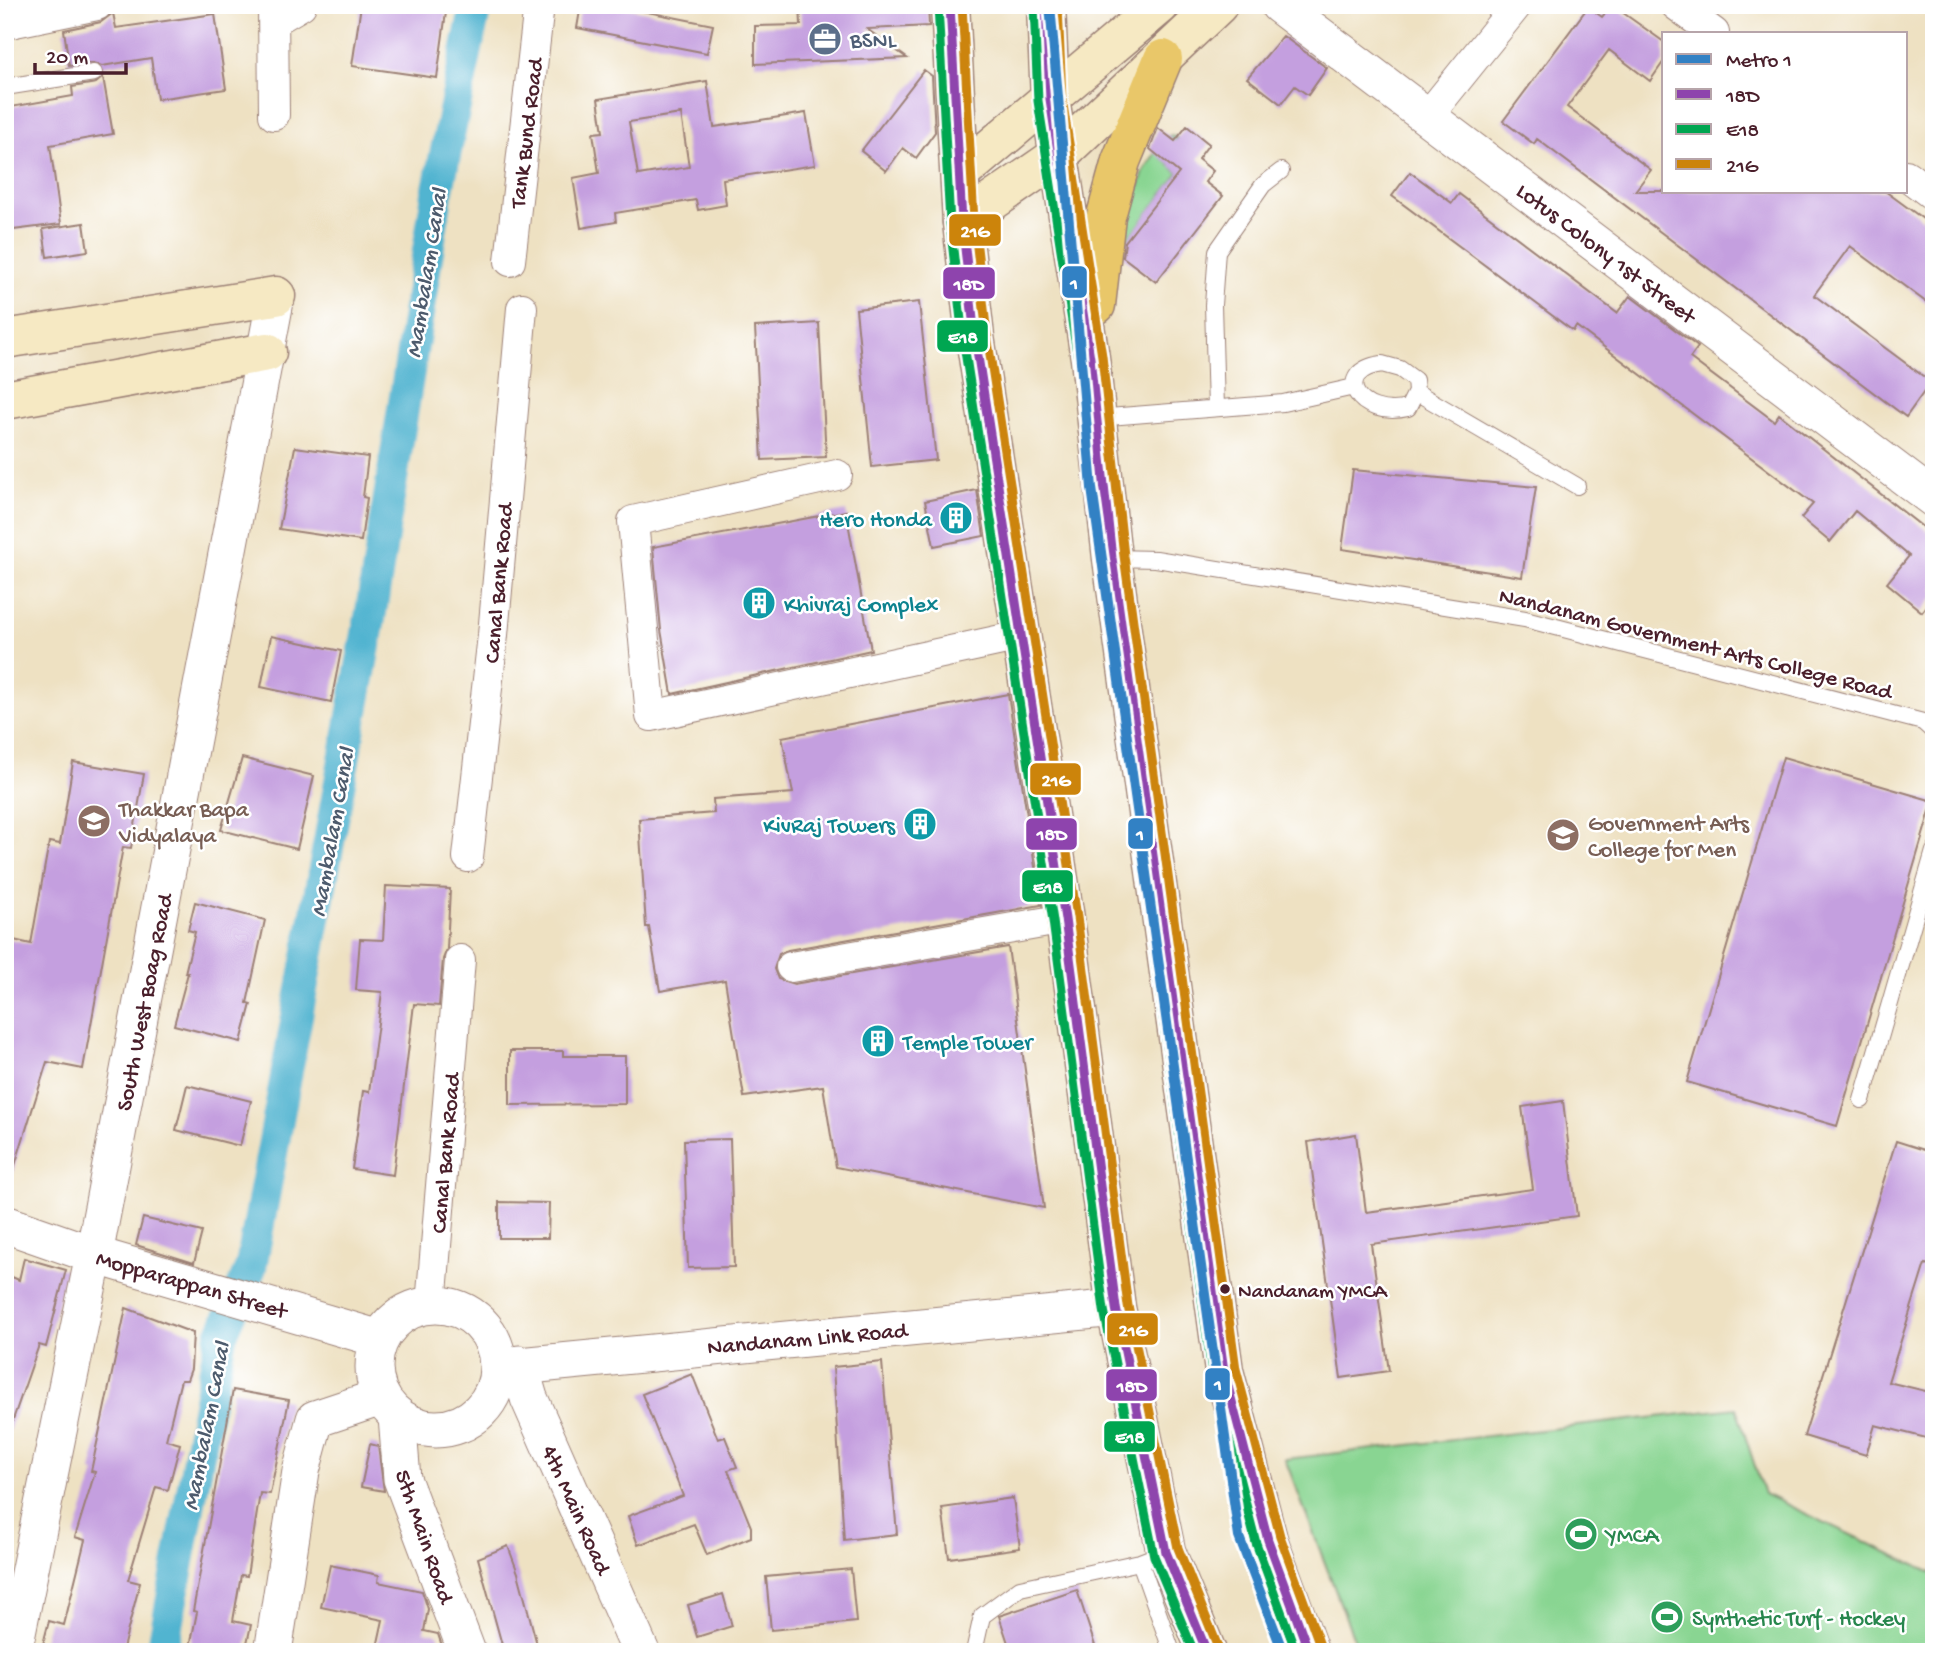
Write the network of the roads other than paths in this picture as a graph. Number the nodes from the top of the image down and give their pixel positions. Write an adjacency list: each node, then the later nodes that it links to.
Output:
1 (97, 5): 11 (street)
2 (301, 5): 12 (street)
3 (539, 5): 27 (street, Tank Bund Road)
4 (950, 5): 23 (main road)
5 (1045, 5): 18 (main road)
6 (1160, 5): 18 (main road)
7 (1218, 5): 15 (main road)
8 (1279, 5): 20 (street, Lotus Colony 1st Street)
9 (1517, 5): 20 (street)
10 (1676, 5): 14 (street)
11 (40, 11): 13 (street)
12 (273, 13): 19 (street)
13 (5, 23)
14 (1713, 32)
15 (1163, 59): 21 (main road); 32 (main road)
16 (94, 73): 17 (lane)
17 (5, 87)
18 (1050, 99): 21 (main road); 23 (main road)
19 (274, 115)
20 (1427, 117): 40 (street, Lotus Colony 1st Street)
21 (1059, 155): 26 (main road); 32 (main road)
22 (1281, 171): 36 (lane)
23 (961, 173): 26 (main road)
24 (1908, 176): 25 (street)
25 (1934, 196)
26 (962, 222): 42 (main road)
27 (510, 261)
28 (276, 296): 30 (main road); 31 (street, South West Boag Road)
29 (522, 308): 45 (street, Canal Bank Road)
30 (5, 339)
31 (267, 352): 35 (main road); 51 (street, South West Boag Road)
32 (1090, 358): 37 (main road)
33 (1354, 387): 34 (lane); 34 (lane); 36 (lane)
34 (1416, 392): 39 (lane)
35 (5, 400)
36 (1216, 408): 37 (lane)
37 (1096, 418): 41 (main road)
38 (837, 475): 42 (street)
39 (1577, 486)
40 (1934, 499)
41 (1112, 558): 43 (lane, Nandanam Government Arts College Road); 65 (main road)
42 (1020, 636): 46 (main road)
43 (1934, 732)
44 (1934, 851): 49 (lane)
45 (468, 857)
46 (1065, 919): 48 (street); 53 (main road)
47 (460, 960): 52 (street, Canal Bank Road)
48 (791, 967)
49 (1862, 1100)
50 (5, 1224): 51 (street, Mopparappan Street)
51 (94, 1255): 54 (street, Mopparappan Street); 59 (street, South West Boag Road)
52 (431, 1305): 54 (street); 55 (street)
53 (1116, 1308): 55 (street, Nandanam Link Road); 57 (main road)
54 (380, 1339): 56 (street)
55 (509, 1366): 56 (street); 61 (street, 4th Main Road)
56 (389, 1407): 58 (street, 5th Main Road); 60 (street)
57 (1153, 1557): 62 (lane); 63 (lane); 64 (main road)
58 (458, 1645)
59 (13, 1652)
60 (273, 1652)
61 (641, 1652)
62 (974, 1652)
63 (1172, 1652)
64 (1207, 1652)
65 (1309, 1652)

